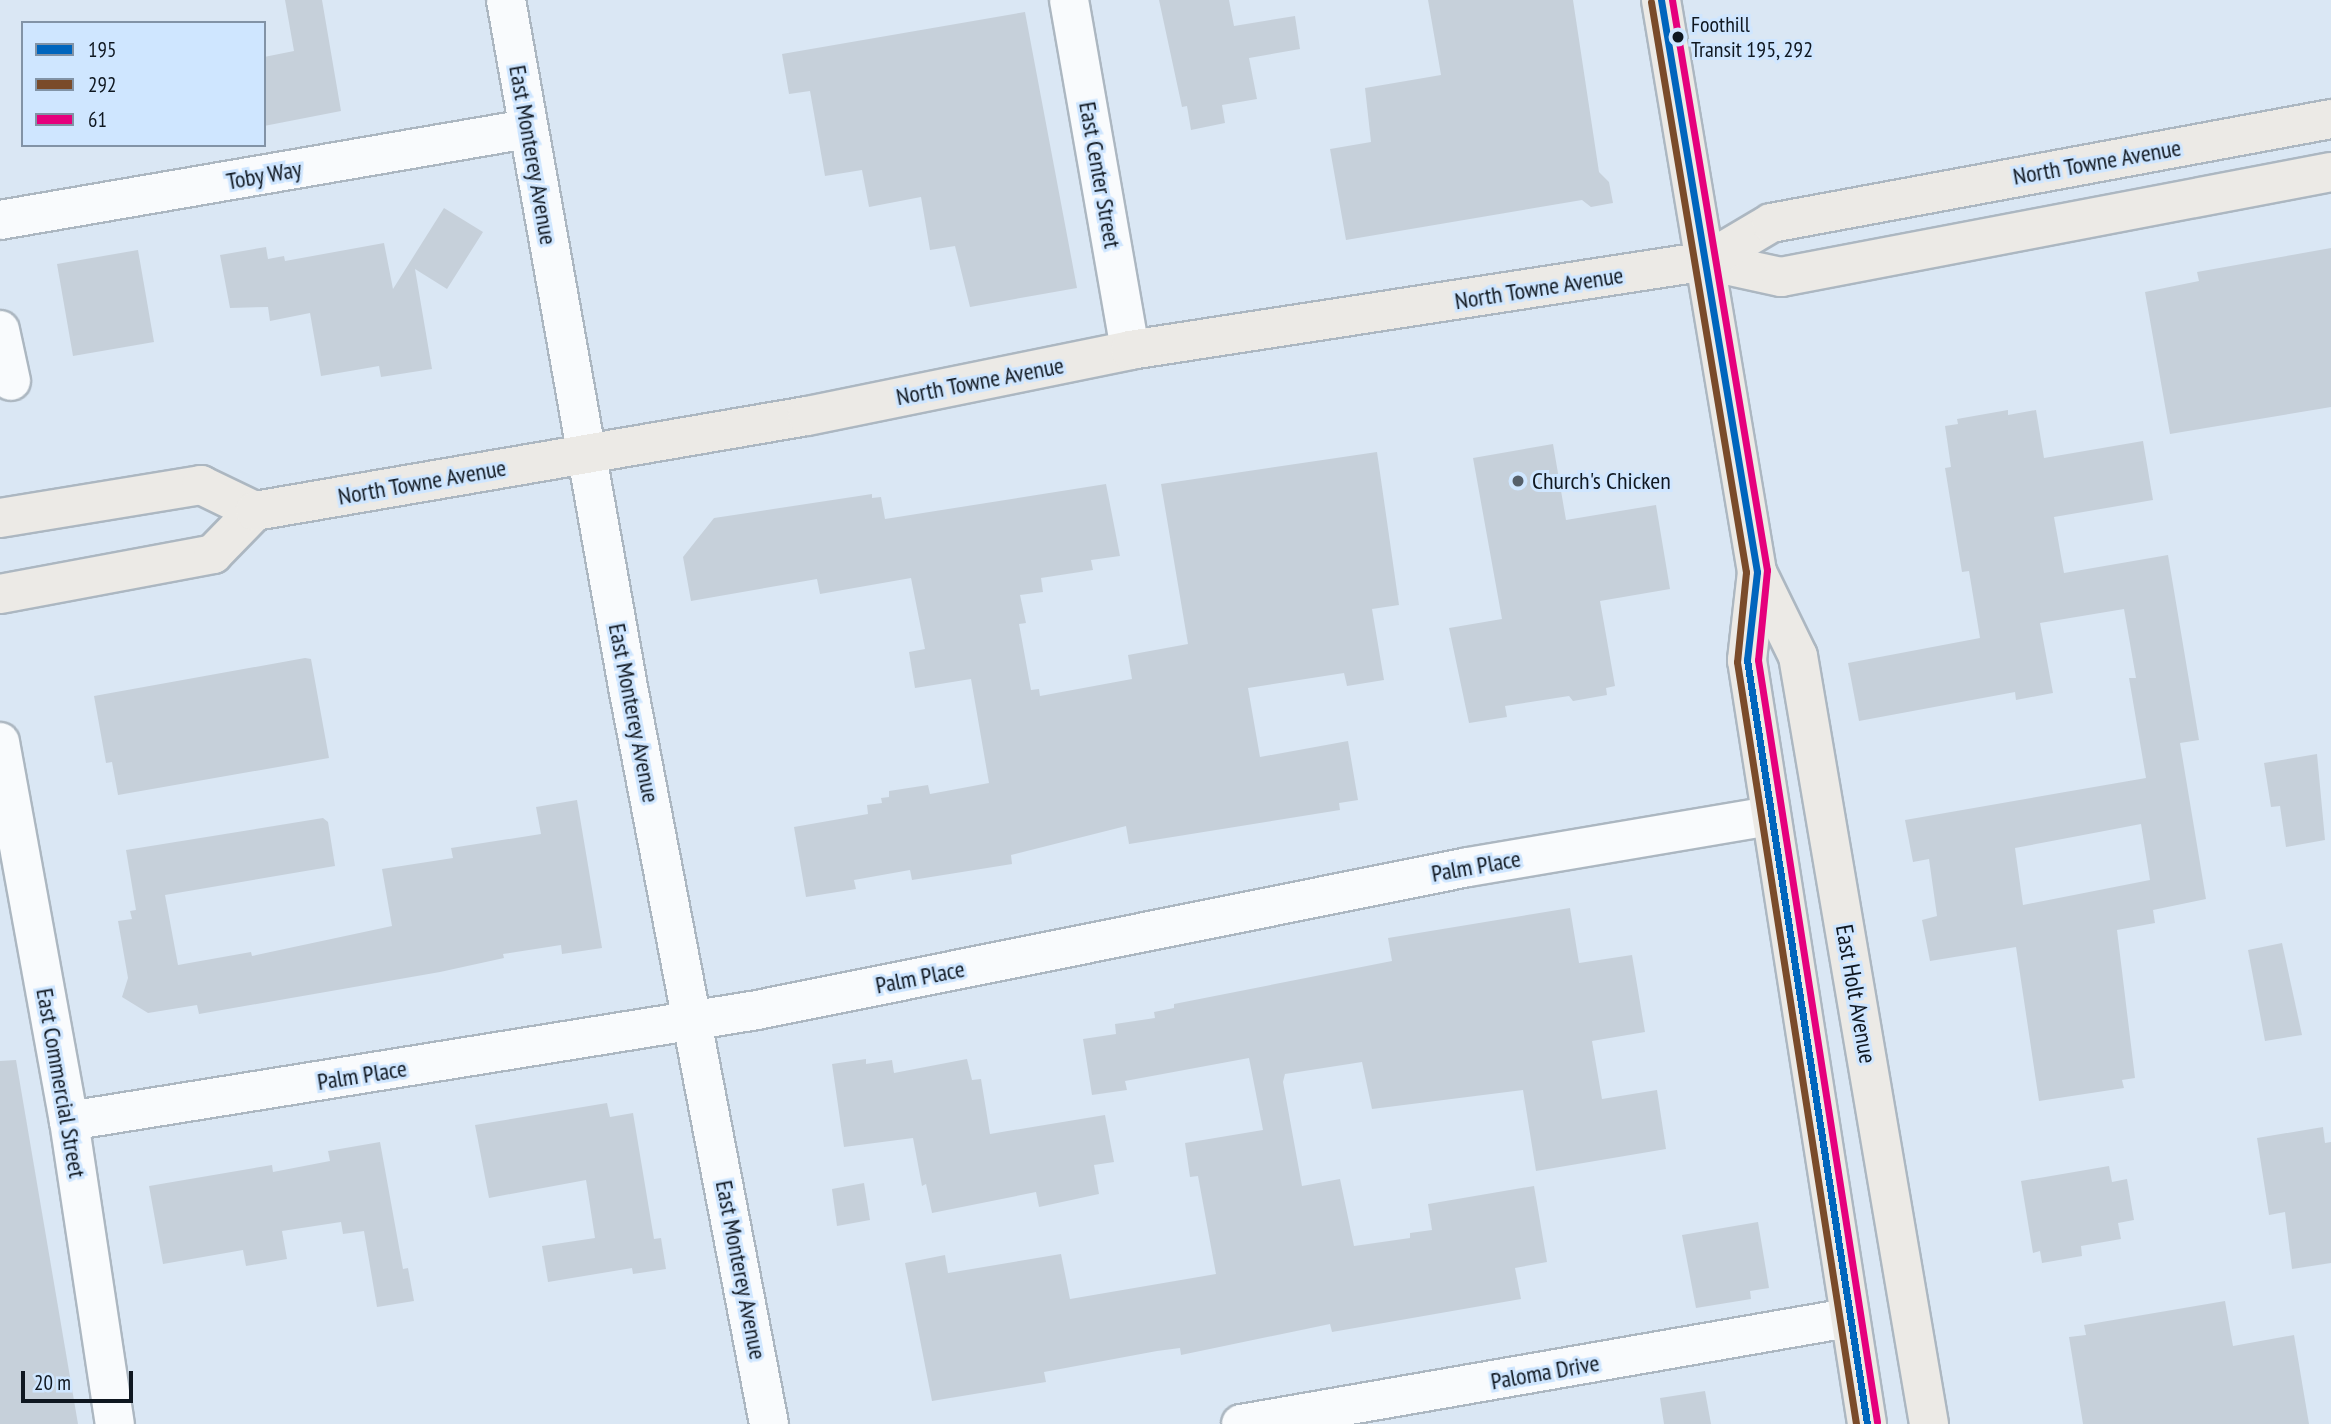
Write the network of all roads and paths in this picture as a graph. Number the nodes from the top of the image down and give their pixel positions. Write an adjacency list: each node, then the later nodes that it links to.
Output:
1 (506, 0): 5 (street, East Monterey Avenue)
2 (1069, 0): 10 (street, East Center Street)
3 (1661, 0): 8 (main road, East Holt Avenue)
4 (2331, 119): 8 (main road, North Towne Avenue)
5 (527, 130): 7 (street, Toby Way); 12 (street, East Monterey Avenue)
6 (2331, 172): 8 (main road, North Towne Avenue)
7 (0, 220)
8 (1707, 261): 10 (main road, North Towne Avenue); 15 (main road, East Holt Avenue)
9 (0, 330): 11 (street)
10 (1130, 350): 12 (main road, North Towne Avenue)
11 (11, 381)
12 (586, 454): 13 (main road, North Towne Avenue); 19 (street, East Monterey Avenue)
13 (255, 512): 14 (main road); 16 (main road)
14 (0, 518)
15 (1757, 572): 18 (main road, East Holt Avenue); 26 (main road, East Holt Avenue)
16 (0, 594)
17 (0, 742): 20 (street, East Commercial Street)
18 (1769, 816): 19 (street, Palm Place); 21 (main road, East Holt Avenue)
19 (695, 1021): 20 (street, Palm Place); 23 (street, East Monterey Avenue)
20 (69, 1121): 22 (street, East Commercial Street)
21 (1849, 1318): 24 (street, Paloma Drive); 25 (main road, East Holt Avenue)
22 (115, 1424)
23 (769, 1424)
24 (1241, 1424)
25 (1867, 1424)
26 (1929, 1424)

